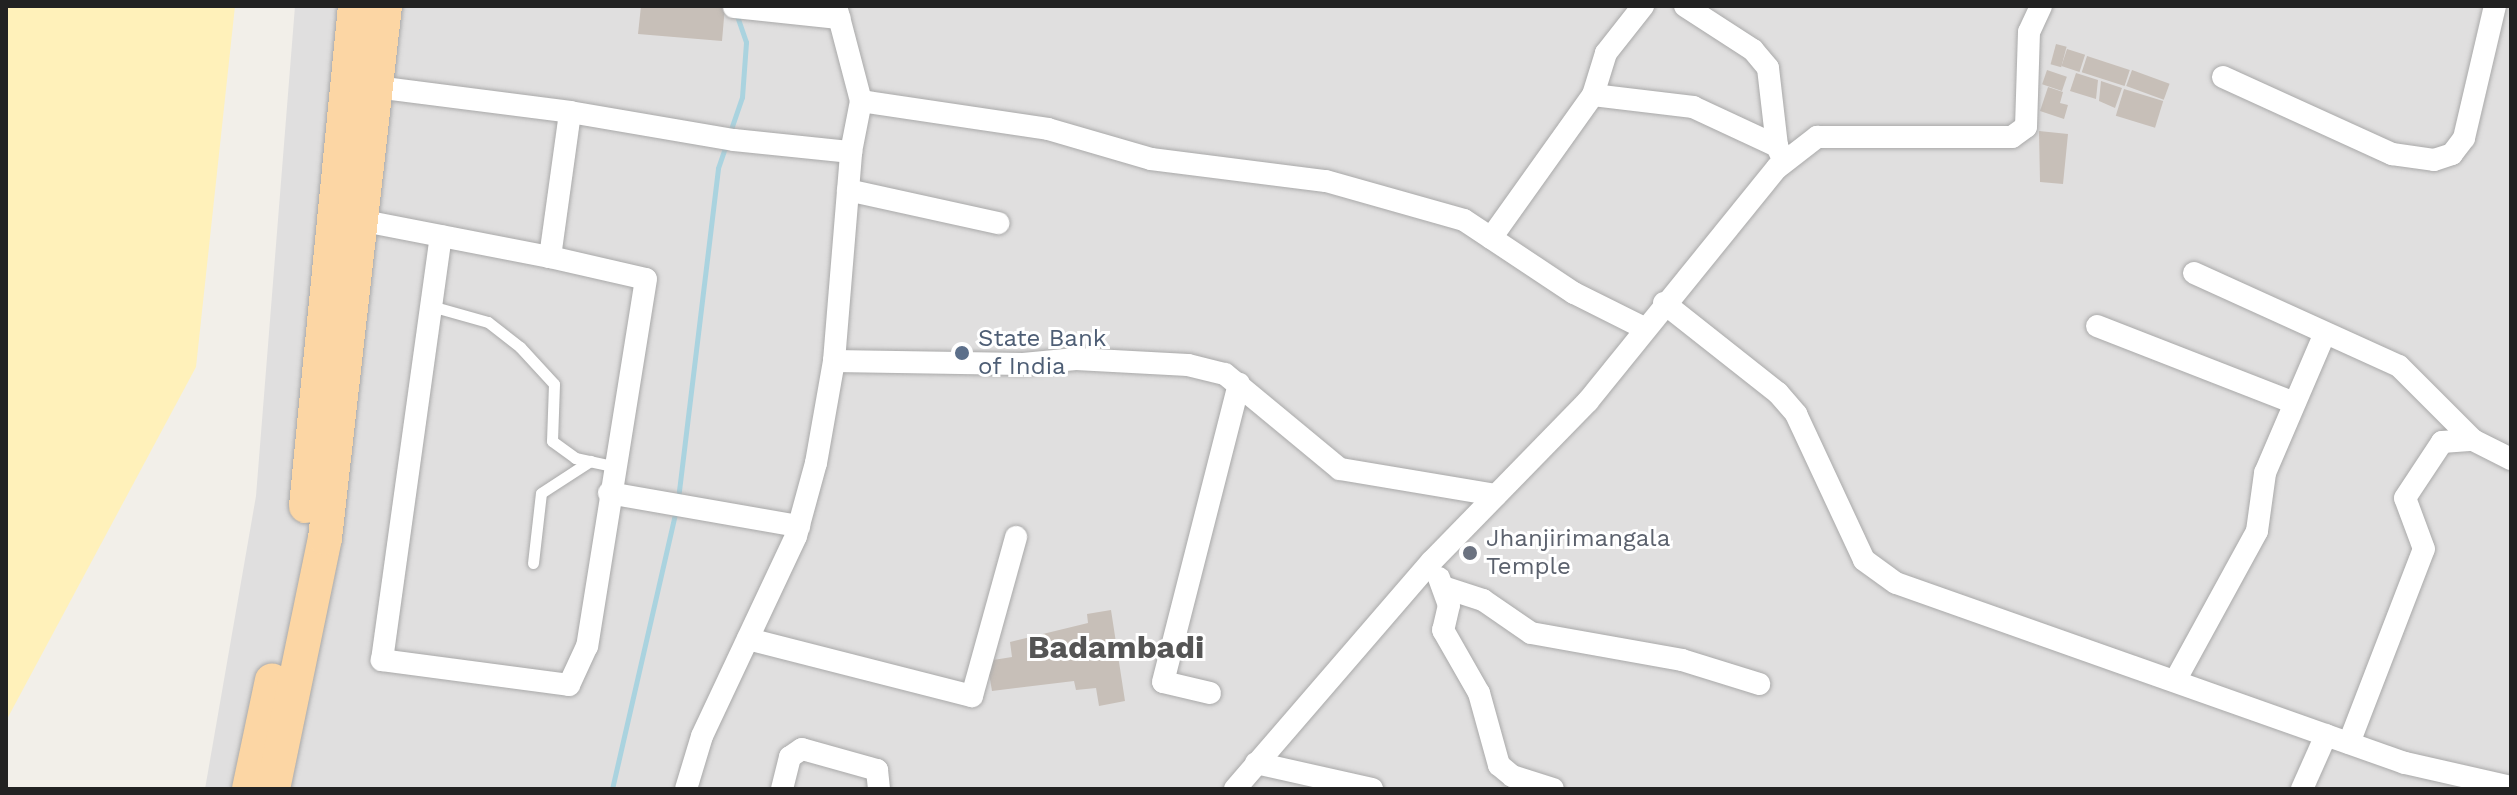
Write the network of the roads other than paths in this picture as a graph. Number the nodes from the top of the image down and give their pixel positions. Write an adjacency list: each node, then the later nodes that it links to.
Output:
1 (355, 6): 50 (main road)
2 (385, 6): 10 (main road)
3 (1643, 6): 11 (street)
4 (1685, 6): 15 (street)
5 (2041, 6): 15 (street)
6 (2495, 6): 9 (street)
7 (734, 7): 8 (street)
8 (838, 12): 12 (street)
9 (2223, 77)
10 (376, 87): 13 (street); 17 (main road)
11 (1593, 95): 15 (street); 20 (street)
12 (861, 101): 14 (street); 20 (street)
13 (570, 112): 14 (street); 21 (street)
14 (851, 152): 16 (street)
15 (1781, 154): 23 (street)
16 (848, 190): 18 (street); 28 (street)
17 (364, 221): 19 (street); 51 (main road)
18 (998, 223)
19 (441, 236): 21 (street); 24 (street)
20 (1491, 238): 26 (street)
21 (550, 257): 34 (street)
22 (2194, 273): 27 (street)
23 (1664, 303): 26 (street); 43 (street)
24 (431, 306): 33 (lane); 35 (street)
25 (2097, 326): 30 (street)
26 (1644, 328): 36 (street)
27 (2325, 333): 30 (street); 31 (street)
28 (834, 361): 29 (street); 37 (street)
29 (1239, 384): 36 (street); 45 (street)
30 (2295, 403): 43 (street)
31 (2473, 440): 32 (street); 47 (street)
32 (2511, 459)
33 (590, 461): 34 (lane); 40 (lane)
34 (614, 466): 35 (street)
35 (609, 493): 37 (street)
36 (1496, 495): 39 (street)
37 (799, 526): 42 (street)
38 (1016, 537): 42 (street)
39 (1432, 561): 41 (street); 48 (street)
40 (533, 563)
41 (1443, 587): 44 (street); 57 (street)
42 (748, 639): 52 (street)
43 (2175, 681): 46 (street)
44 (1759, 684)
45 (1210, 693)
46 (2326, 735): 47 (street); 58 (street)
47 (2349, 743): 49 (street)
48 (1256, 763): 55 (street); 56 (street)
49 (2511, 787)
50 (249, 789)
51 (273, 789)
52 (686, 789)
53 (782, 789): 54 (street)
54 (879, 789)
55 (1235, 789)
56 (1372, 789)
57 (1553, 789)
58 (2302, 789)

